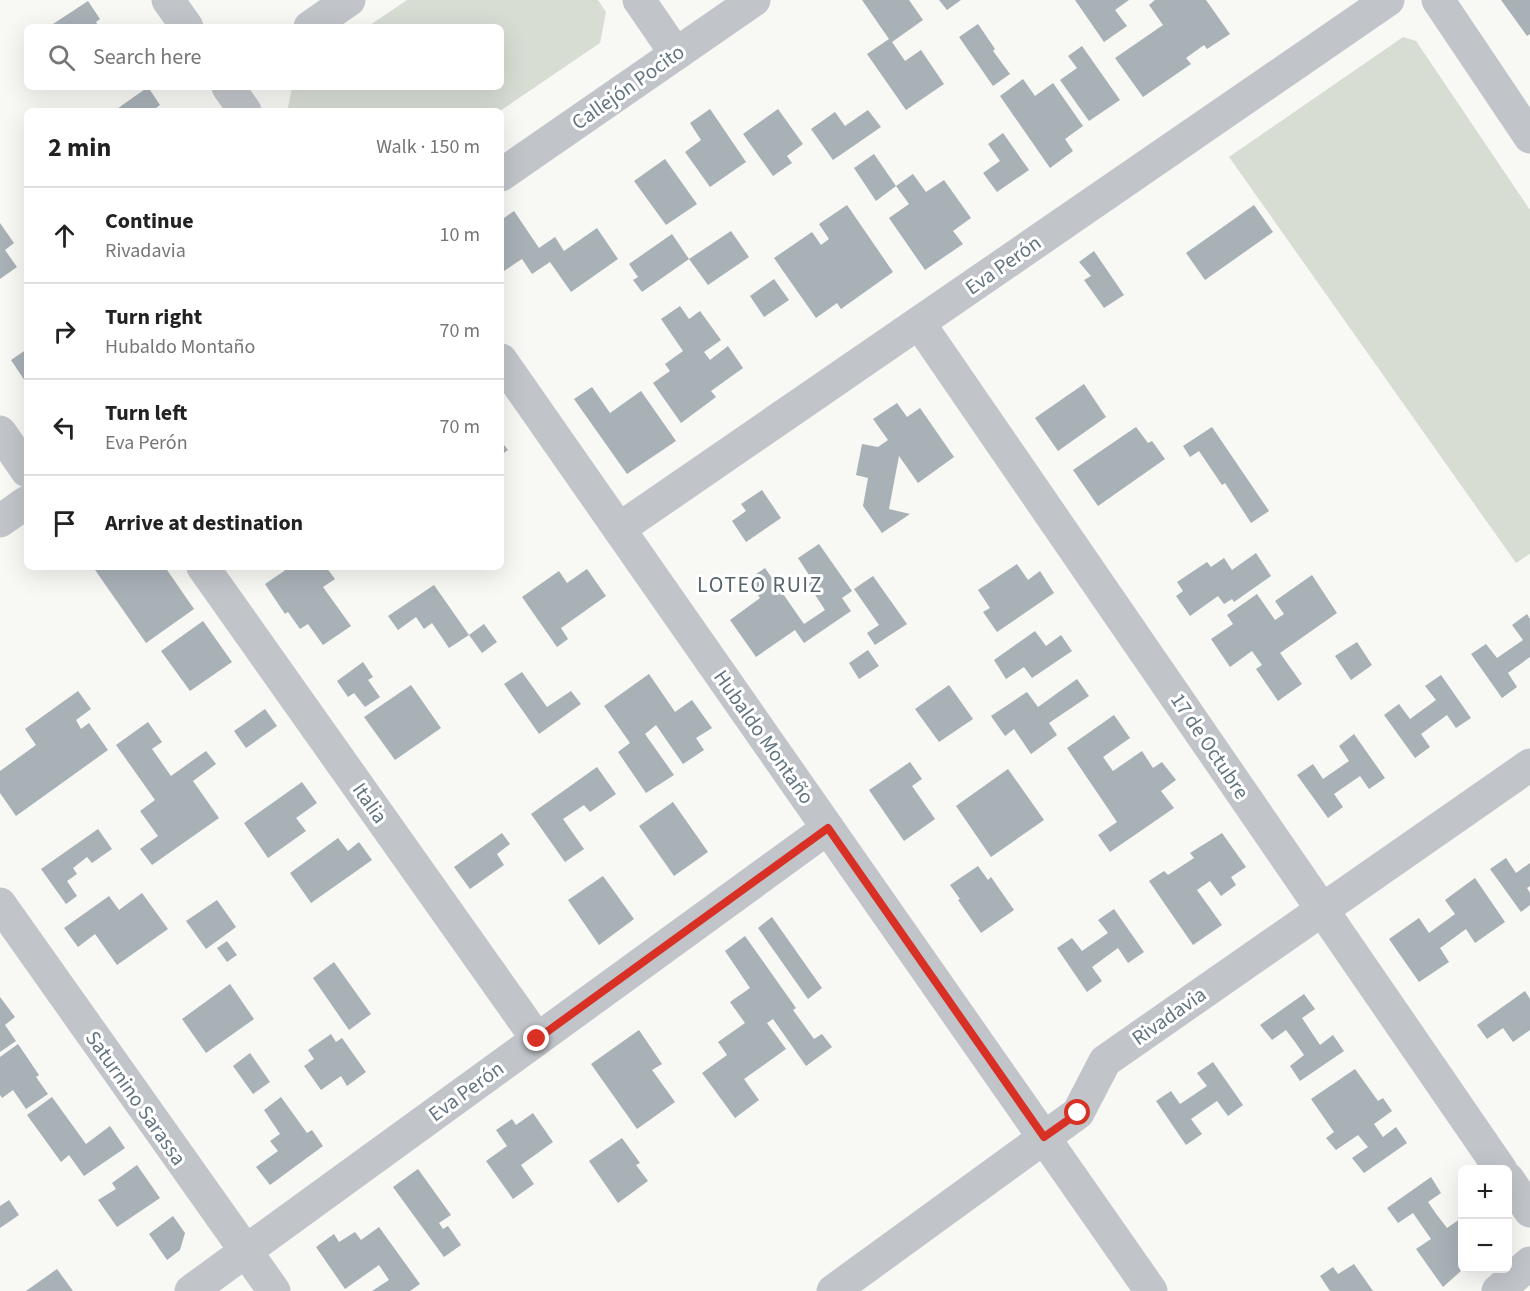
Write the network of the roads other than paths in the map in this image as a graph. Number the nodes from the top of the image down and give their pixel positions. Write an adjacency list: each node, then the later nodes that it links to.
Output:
1 (168, 0): 7 (street)
2 (349, 0): 8 (street)
3 (639, 0): 9 (street)
4 (754, 0): 9 (street, Callejón Pocito)
5 (1388, 0): 14 (street, Eva Perón)
6 (1438, 0): 12 (street)
7 (185, 24)
8 (314, 24)
9 (676, 54): 13 (street, Callejón Pocito)
10 (230, 90): 11 (street)
11 (243, 108)
12 (1530, 137)
13 (504, 173)
14 (919, 322): 20 (street, Eva Perón); 25 (street, 17 de Octubre)
15 (504, 364): 20 (street, Hubaldo Montaño)
16 (0, 432): 17 (street)
17 (24, 467)
18 (24, 504): 19 (street)
19 (0, 521)
20 (619, 529): 23 (street, Hubaldo Montaño)
21 (205, 570): 26 (street, Italia)
22 (1530, 765): 25 (street, Rivadavia)
23 (828, 828): 26 (street, Eva Perón); 27 (street, Hubaldo Montaño)
24 (0, 904): 31 (street, Saturnino Sarassa)
25 (1322, 910): 27 (street, Rivadavia); 28 (street, 17 de Octubre)
26 (537, 1039): 31 (street, Eva Perón)
27 (1044, 1137): 35 (street, Rivadavia); 36 (street, Hubaldo Montaño)
28 (1498, 1165)
29 (1512, 1185): 30 (street)
30 (1530, 1211)
31 (245, 1252): 33 (street, Eva Perón); 34 (street, Saturnino Sarassa)
32 (1530, 1263): 37 (street)
33 (191, 1291)
34 (274, 1291)
35 (833, 1291)
36 (1151, 1291)
37 (1498, 1291)

